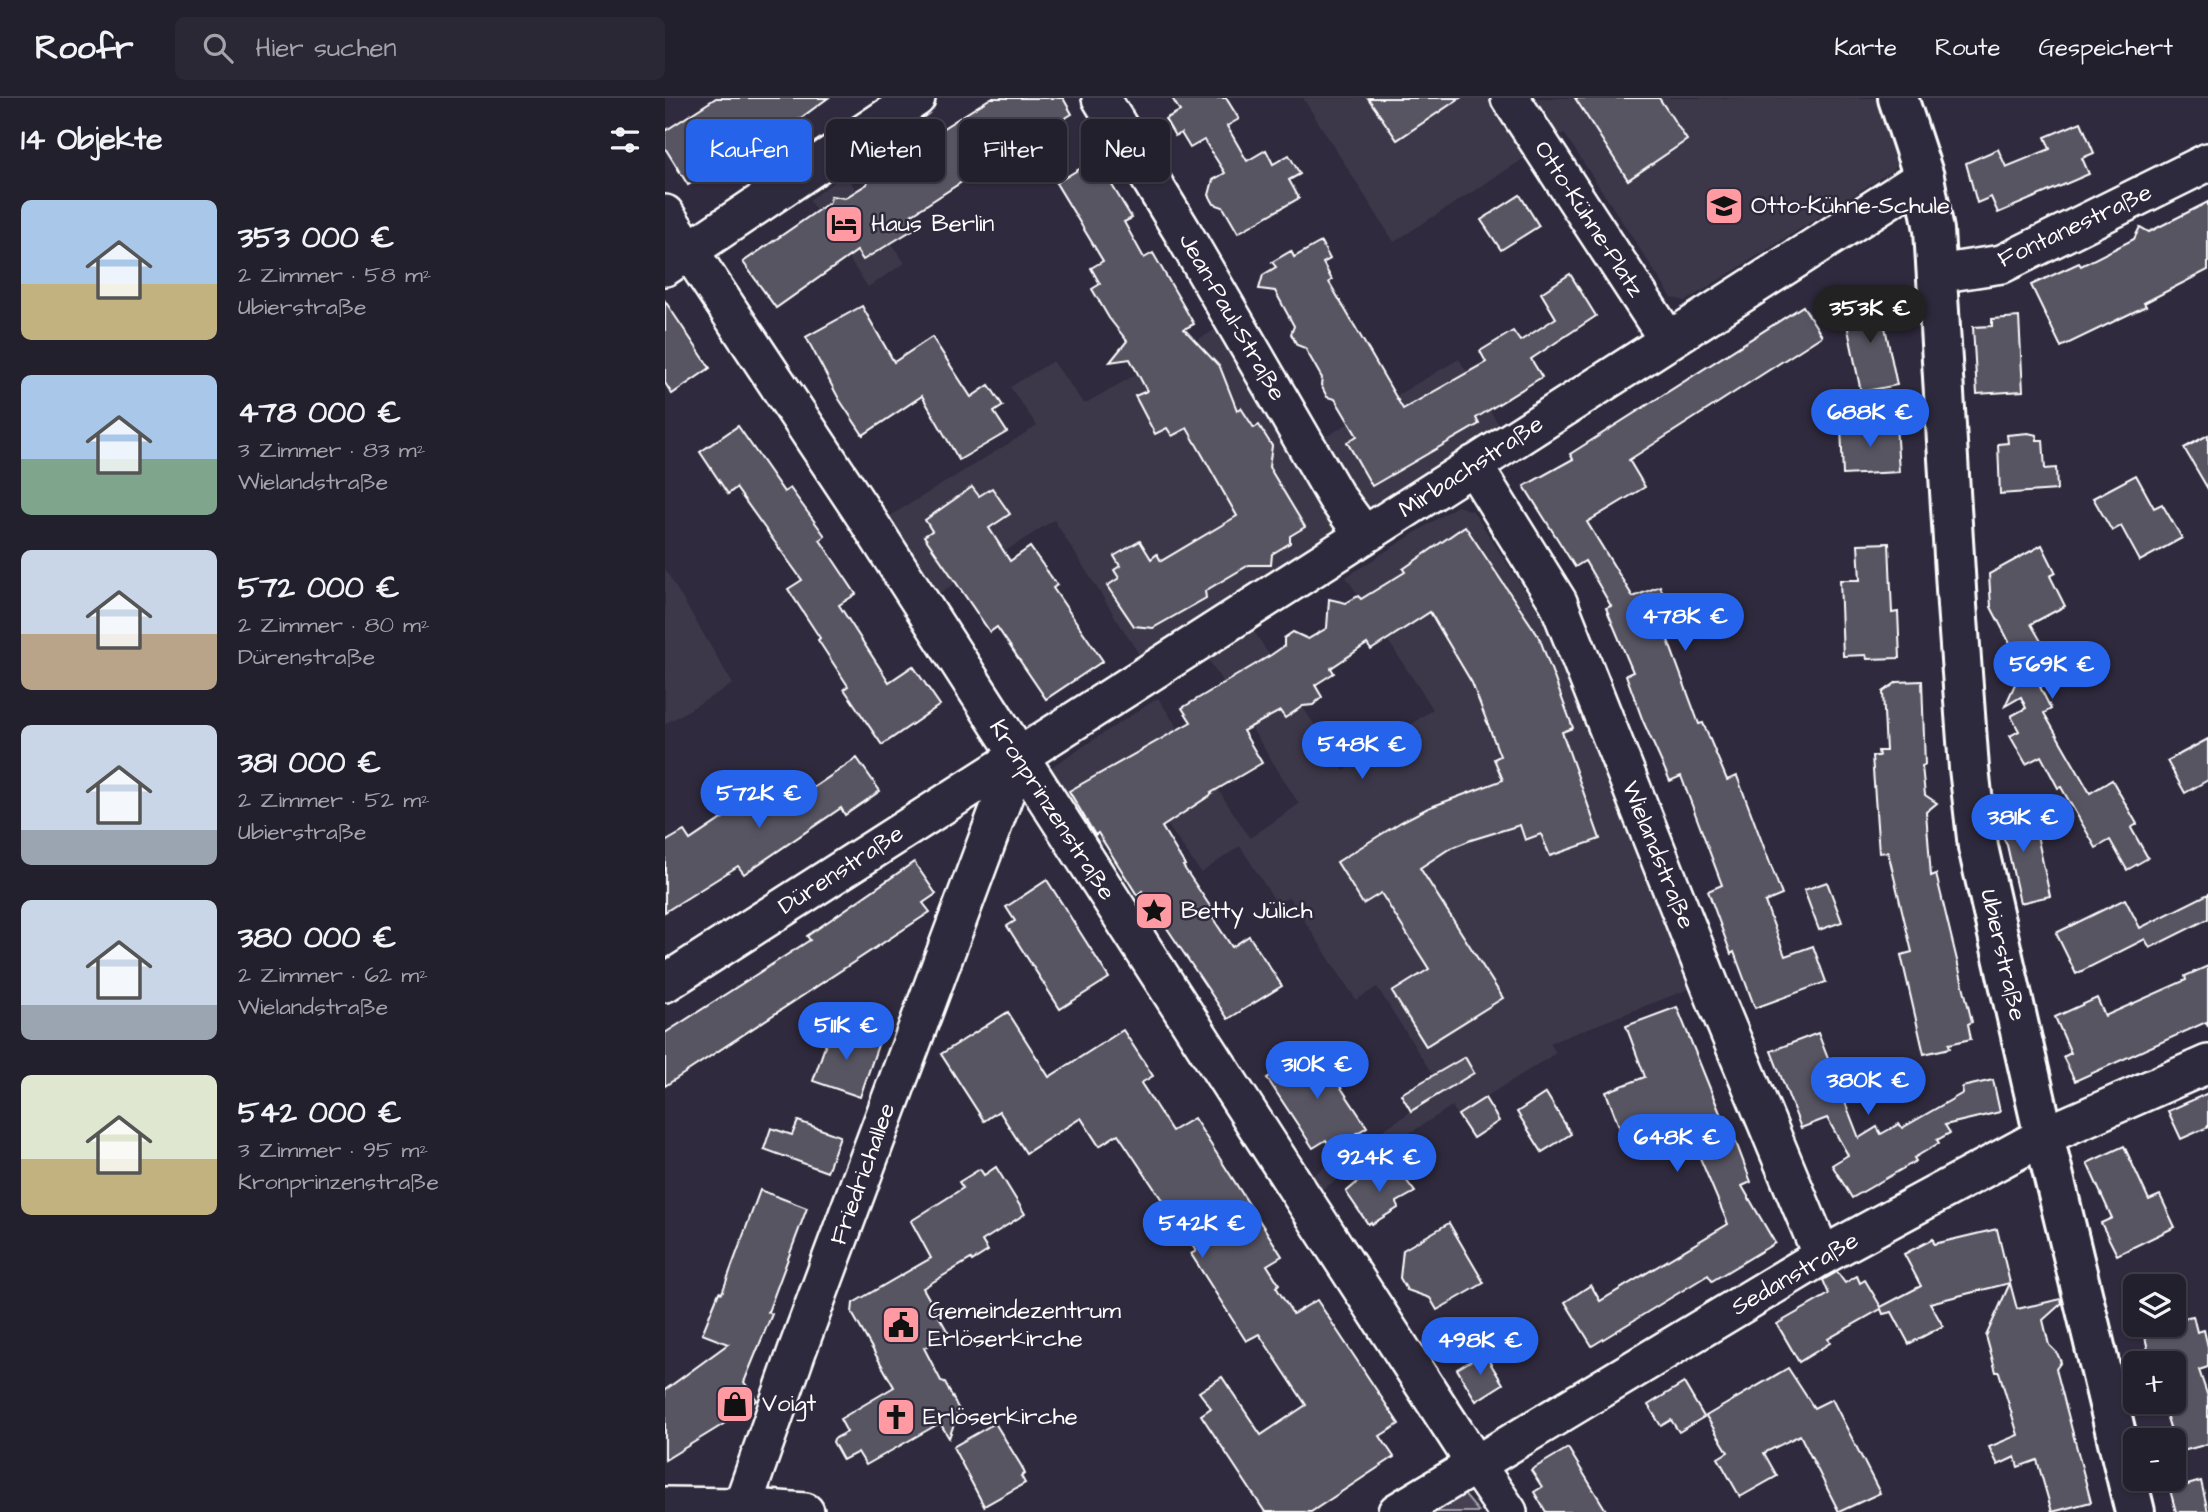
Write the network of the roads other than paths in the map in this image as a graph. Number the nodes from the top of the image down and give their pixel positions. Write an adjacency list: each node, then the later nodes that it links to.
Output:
1 (916, 98): 8 (street)
2 (1101, 98): 12 (street, Jean-Paul-Straße)
3 (1510, 98): 10 (street, Otto-Kühne-Platz)
4 (1898, 98): 6 (main road)
5 (2208, 163): 9 (street, Fontanestraße)
6 (1924, 177): 9 (main road, Ubierstraße); 10 (street, Mirbachstraße)
7 (665, 214): 8 (street, Kronprinzenstraße)
8 (677, 258): 13 (street, Kronprinzenstraße)
9 (1937, 274): 16 (main road, Ubierstraße)
10 (1668, 341): 11 (street, Mirbachstraße)
11 (1473, 465): 12 (street, Mirbachstraße); 17 (street, Wielandstraße)
12 (1364, 535): 13 (street, Mirbachstraße)
13 (1019, 758): 14 (street, Dürenstraße); 18 (street, Kronprinzenstraße); 20 (street, Friedrichallee)
14 (665, 983)
15 (2208, 1064): 16 (street, Sedanstraße)
16 (2044, 1136): 17 (street, Sedanstraße); 24 (main road, Ubierstraße)
17 (1822, 1256): 18 (street, Sedanstraße)
18 (1475, 1465): 22 (street, Sedanstraße); 23 (street, Kronprinzenstraße)
19 (665, 1506): 20 (street)
20 (741, 1510): 21 (street)
21 (805, 1512)
22 (1397, 1512)
23 (1508, 1512)
24 (2135, 1512)

